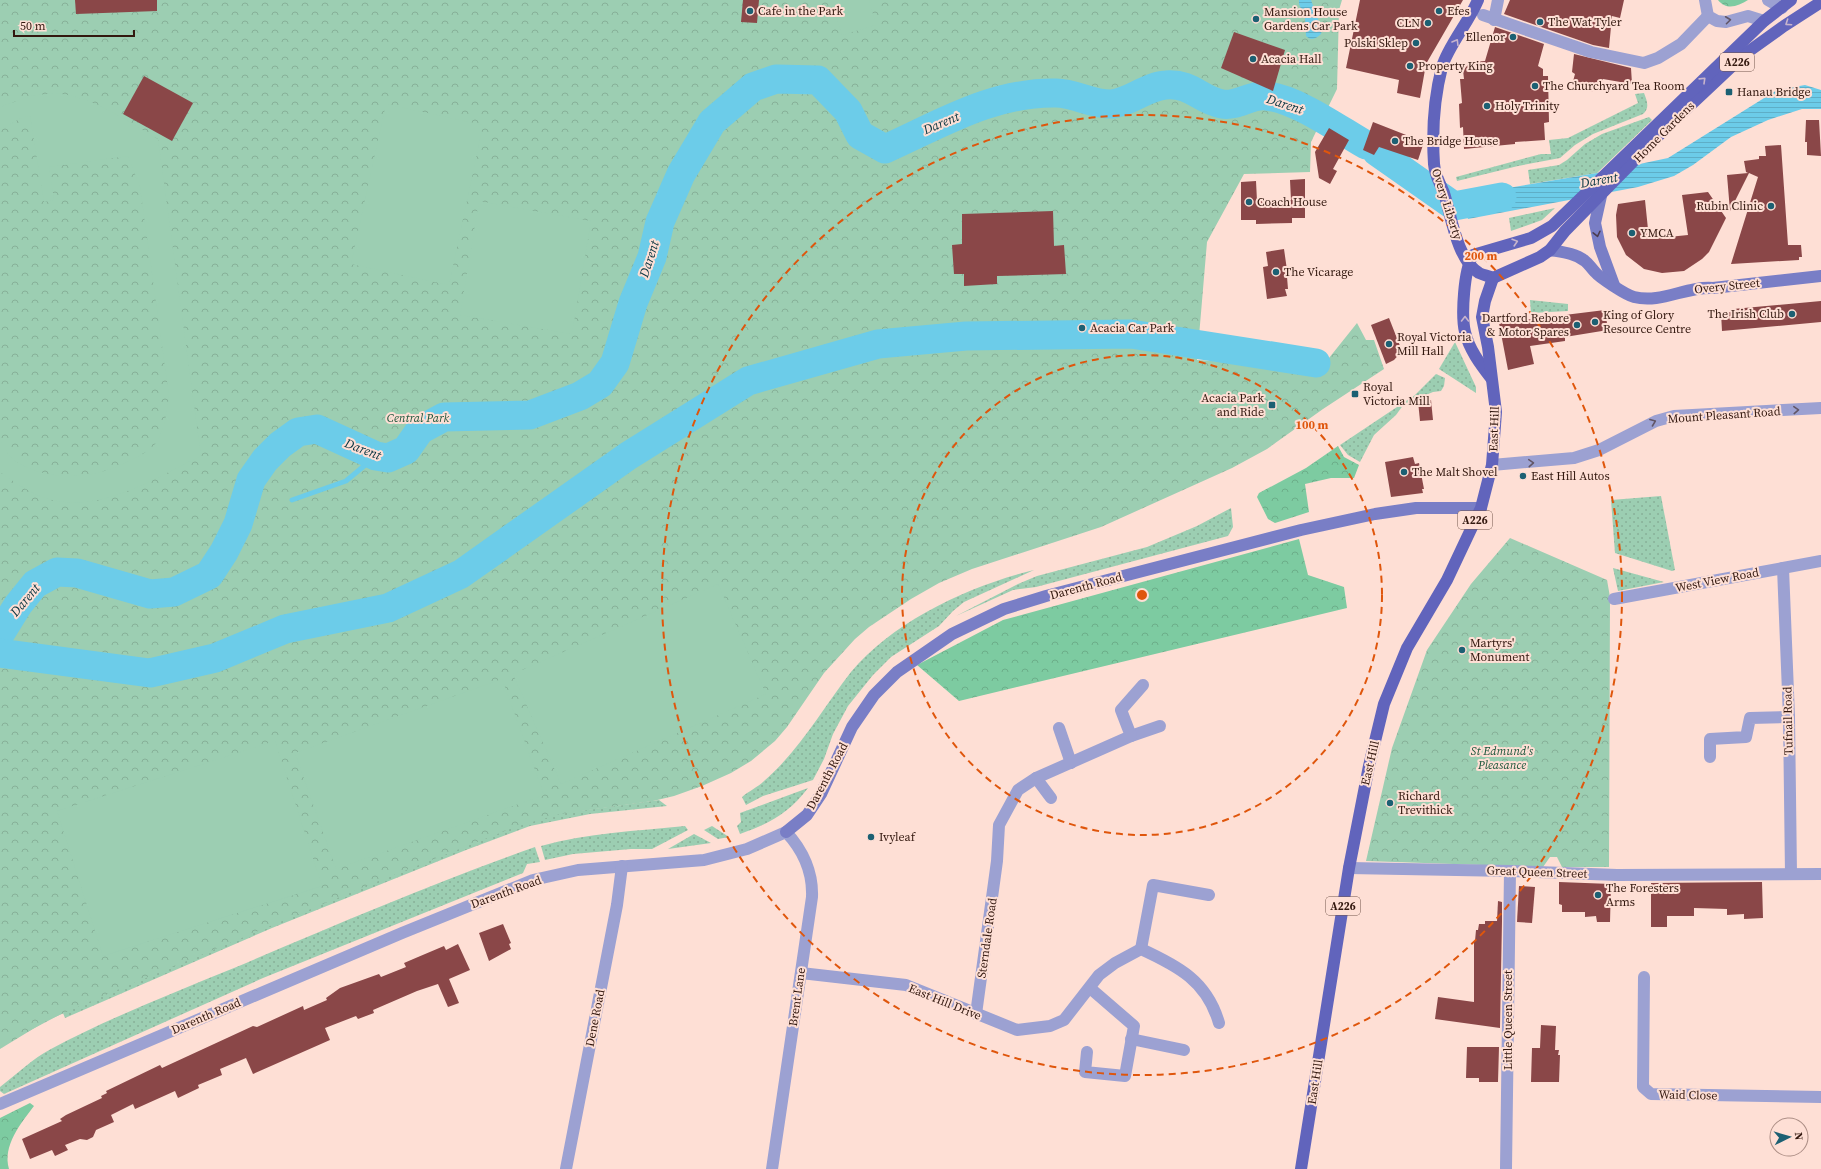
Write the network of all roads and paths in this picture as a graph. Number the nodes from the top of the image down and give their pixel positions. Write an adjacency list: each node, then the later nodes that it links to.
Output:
1 (1498, 0): 7 (street)
2 (1705, 0): 8 (street)
3 (1768, 0): 6 (street)
4 (1798, 0): 6 (main road, Home Gardens)
5 (1821, 2): 10 (main road, Home Gardens / A226, one-way to 10)
6 (1786, 4): 9 (main road, Home Gardens / A226)
7 (1482, 11): 8 (street); 13 (main road, Overy Liberty, one-way to 7)
8 (1708, 16): 9 (street, one-way to 9)
9 (1764, 21): 10 (main road, Home Gardens / A226, one-way to 9)
10 (1658, 130): 11 (main road, Home Gardens / A226); 13 (main road, Home Gardens / A226, one-way to 10)
11 (1600, 196): 12 (main road, Home Gardens / A226); 16 (street, one-way to 16)
12 (1550, 250): 15 (main road, Home Gardens / A226); 16 (street, Overy Street)
13 (1468, 263): 15 (main road); 17 (main road, one-way to 13)
14 (1821, 276): 16 (street, Overy Street)
15 (1493, 278): 17 (main road, East Hill / A226)
16 (1614, 285)
17 (1491, 378): 19 (main road, East Hill / A226)
18 (1821, 408): 19 (street, Mount Pleasant Road, one-way to 18)
19 (1492, 465): 20 (main road, East Hill / A226)
20 (1481, 508): 33 (street, Darenth Road); 35 (main road, East Hill / A226)
21 (1821, 561): 22 (street, West View Road)
22 (1783, 568): 23 (street, West View Road); 25 (street, Tufnail Road)
23 (1614, 599)
24 (1142, 685): 28 (street)
25 (1789, 717): 29 (street); 37 (street, Tufnail Road)
26 (1160, 726): 28 (street, Sterndale Road)
27 (1059, 728): 30 (street)
28 (1131, 736): 30 (street, Sterndale Road)
29 (1710, 757)
30 (1071, 763): 31 (street, Sterndale Road)
31 (1036, 778): 32 (street); 44 (street, Sterndale Road)
32 (1051, 798)
33 (786, 832): 34 (street, Darenth Road); 41 (street, Brent Lane)
34 (622, 866): 50 (street, Darenth Road); 51 (street, Dene Road)
35 (1349, 868): 36 (street, Great Queen Street); 53 (main road, East Hill / A226)
36 (1510, 871): 37 (street, Great Queen Street); 54 (street, Little Queen Street)
37 (1791, 874): 38 (street, Great Queen Street)
38 (1821, 874)
39 (1209, 895): 40 (street)
40 (1141, 949): 43 (street); 45 (street)
41 (800, 972): 44 (street, East Hill Drive); 52 (street, Brent Lane)
42 (1644, 977): 49 (street, Waid Close)
43 (1090, 988): 44 (street, East Hill Drive); 46 (street)
44 (976, 1014)
45 (1219, 1023)
46 (1132, 1039): 47 (street); 48 (street)
47 (1184, 1050)
48 (1087, 1052)
49 (1821, 1097)
50 (0, 1104)
51 (566, 1169)
52 (772, 1169)
53 (1301, 1169)
54 (1506, 1169)

